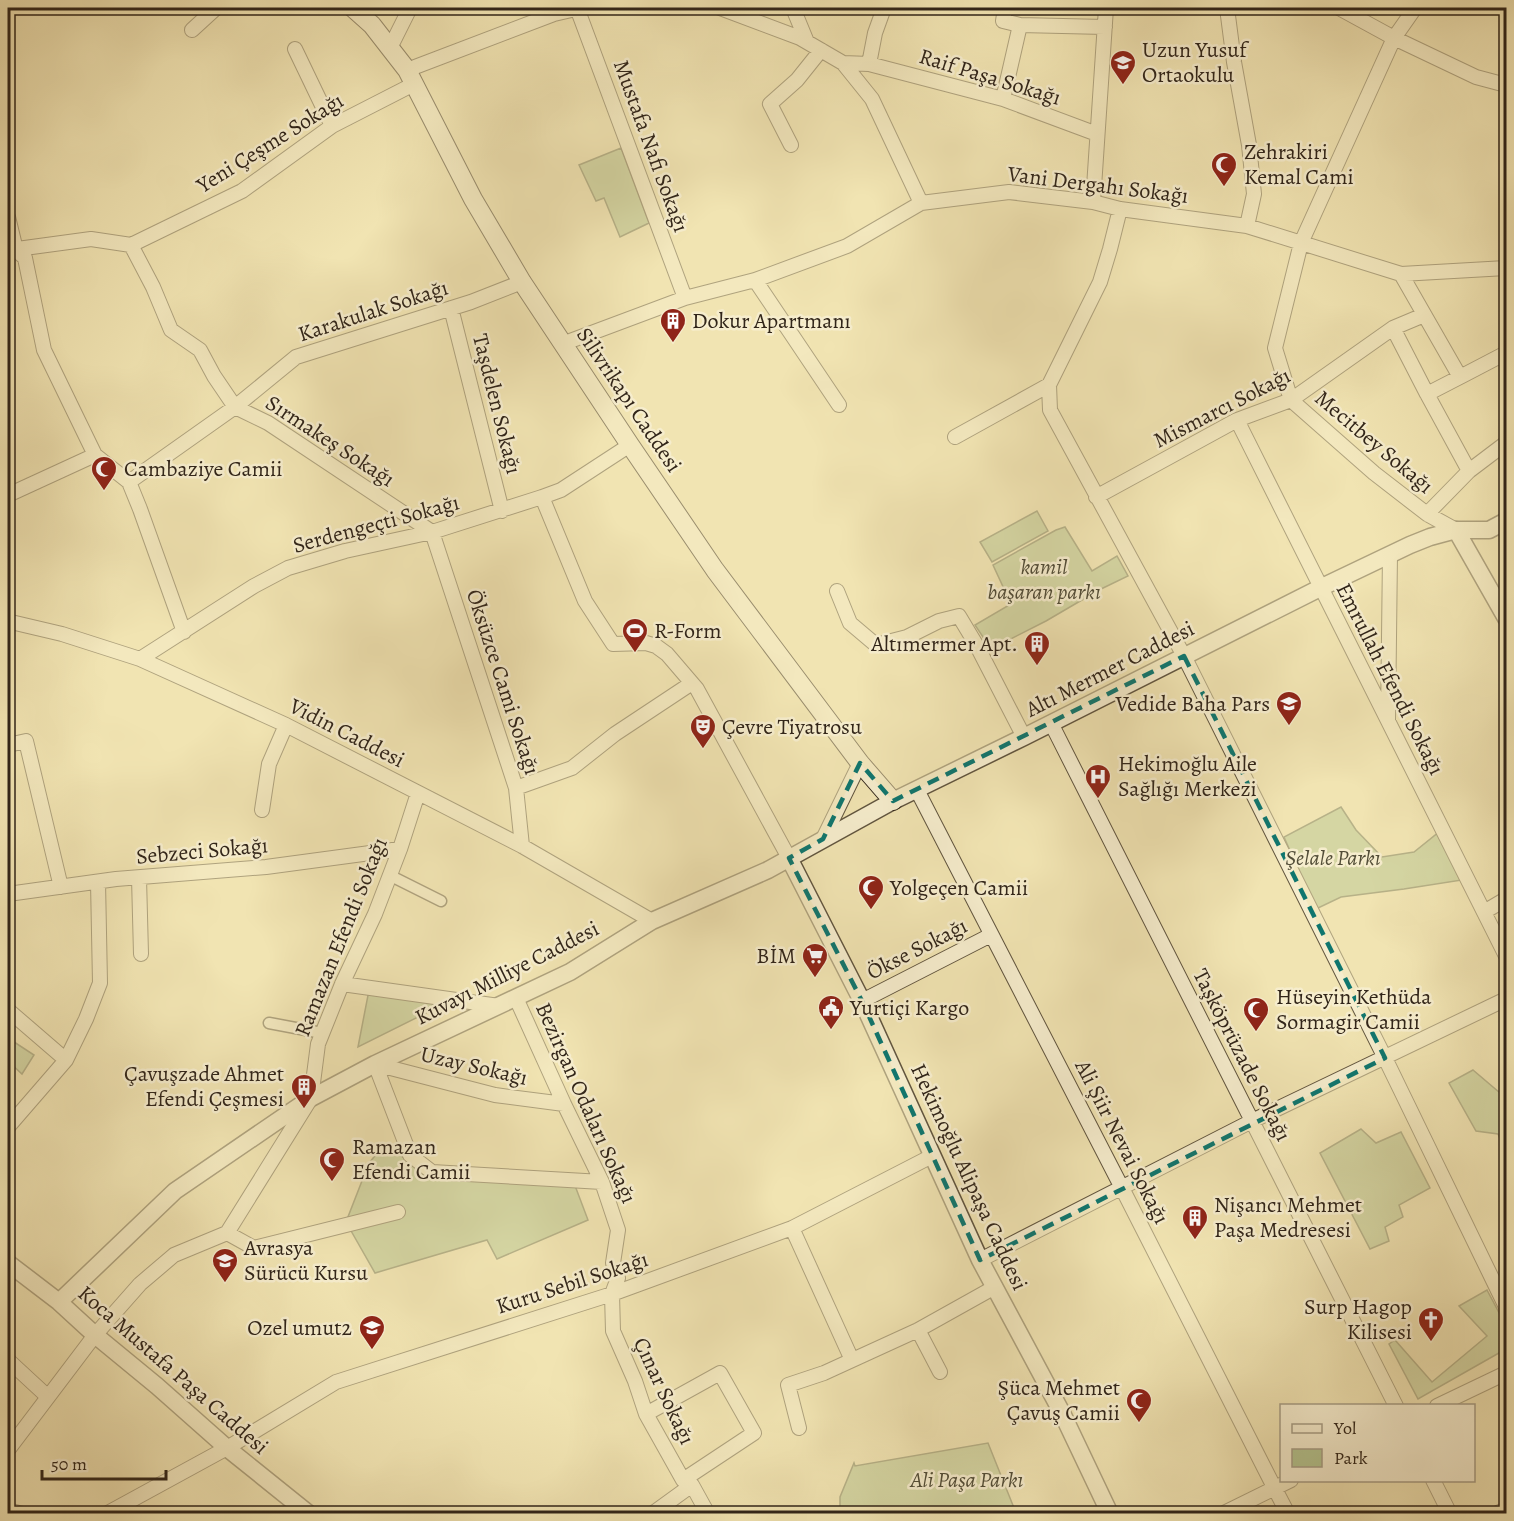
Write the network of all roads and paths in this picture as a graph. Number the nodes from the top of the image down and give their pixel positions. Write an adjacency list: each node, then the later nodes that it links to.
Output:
1 (216, 8): 15 (street)
2 (353, 8): 18 (main road, Silivrikapı Caddesi)
3 (410, 8): 18 (street)
4 (578, 8): 23 (street, Yeni Çeşme Sokağı); 41 (street, Mustafa Nafi Sokağı)
5 (720, 8): 17 (street)
6 (793, 8): 17 (street)
7 (884, 8): 22 (street)
8 (1005, 8): 13 (street)
9 (1106, 8): 14 (street)
10 (1227, 8): 33 (street)
11 (1339, 8): 16 (street)
12 (1415, 8): 16 (street, Meсitbey Sokağı)
13 (1020, 25): 14 (street); 25 (street)
14 (1105, 27): 27 (street)
15 (192, 30)
16 (1394, 38): 24 (street); 34 (street, Meсitbey Sokağı)
17 (807, 42): 20 (street)
18 (390, 48): 23 (main road, Silivrikapı Caddesi)
19 (295, 49): 26 (street)
20 (821, 50): 21 (street); 28 (street)
21 (843, 63): 22 (street, Raif Paşa Sokağı); 30 (street)
22 (869, 64): 25 (street, Raif Paşa Sokağı)
23 (410, 77): 26 (street, Yeni Çeşme Sokağı); 40 (main road, Silivrikapı Caddesi)
24 (1506, 85)
25 (1003, 99): 27 (street, Raif Paşa Sokağı)
26 (332, 126): 35 (street, Yeni Çeşme Sokağı)
27 (1097, 134): 29 (street)
28 (791, 145)
29 (1093, 202): 30 (street, Vani Dergahı Sokağı); 31 (street, Vani Dergahı Sokağı)
30 (921, 203): 39 (street, Vani Dergahı Sokağı)
31 (1120, 209): 33 (street, Vani Dergahı Sokağı); 48 (street)
32 (8, 217): 36 (street)
33 (1247, 226): 34 (street, Vani Dergahı Sokağı)
34 (1301, 243): 38 (street, Vani Dergahı Sokağı); 50 (street, Meсitbey Sokağı)
35 (131, 245): 36 (street); 52 (street)
36 (12, 250): 57 (street)
37 (1506, 268): 38 (street, Vani Dergahı Sokağı)
38 (1401, 274): 43 (street)
39 (755, 280): 41 (street, Vani Dergahı Sokağı); 51 (street)
40 (522, 282): 42 (street, Karakulak Sokağı); 45 (main road, Silivrikapı Caddesi)
41 (685, 298): 45 (street, Vani Dergahı Sokağı)
42 (451, 308): 52 (street, Karakulak Sokağı); 63 (street, Taşdelen Sokağı)
43 (1424, 315): 44 (street, Mismarcı Sokağı); 47 (street)
44 (1393, 328): 49 (street); 50 (street, Mismarcı Sokağı)
45 (562, 344): 56 (main road, Silivrikapı Caddesi)
46 (1506, 353): 47 (street)
47 (1460, 377): 49 (street)
48 (1049, 385): 54 (street); 62 (street)
49 (1427, 394): 58 (street)
50 (1291, 400): 53 (street, Mismarcı Sokağı); 64 (street, Meсitbey Sokağı)
51 (839, 405)
52 (235, 407): 59 (street, Karakulak Sokağı); 67 (street, Sırmakeş Sokağı)
53 (1237, 420): 62 (street, Mismarcı Sokağı); 69 (street, Emrullah Efendi Sokağı)
54 (955, 437)
55 (1506, 442): 58 (street)
56 (630, 445): 61 (street, Serdengeçti Sokağı); 82 (main road, Silivrikapı Caddesi)
57 (95, 456): 59 (street); 60 (street)
58 (1469, 471): 64 (street)
59 (129, 482): 73 (street)
60 (8, 495)
61 (542, 497): 63 (street, Serdengeçti Sokağı); 76 (street)
62 (1096, 497): 74 (street)
63 (502, 511): 67 (street, Serdengeçti Sokağı)
64 (1426, 514): 66 (street, Meсitbey Sokağı)
65 (1506, 521): 66 (street)
66 (1455, 530): 68 (street, Altı Mermer Caddesi); 71 (street)
67 (432, 532): 73 (street, Serdengeçti Sokağı); 83 (street, Öksüzce Cami Sokağı)
68 (1390, 554): 69 (street, Altı Mermer Caddesi); 77 (street)
69 (1320, 588): 74 (street, Altı Mermer Caddesi); 77 (street, Emrullah Efendi Sokağı)
70 (837, 591): 80 (street)
71 (1506, 615)
72 (8, 623): 75 (street, Vidin Caddesi)
73 (184, 632): 75 (street, Serdengeçti Sokağı)
74 (1184, 656): 78 (street, Altı Mermer Caddesi); 112 (street)
75 (140, 659): 79 (street, Vidin Caddesi)
76 (692, 683): 83 (street); 91 (street)
77 (1388, 721): 99 (street, Emrullah Efendi Sokağı)
78 (1051, 723): 80 (street, Altı Mermer Caddesi); 117 (street, Taşköprüzade Sokağı)
79 (286, 725): 85 (street, Vidin Caddesi); 87 (street)
80 (1024, 737): 84 (street, Altı Mermer Caddesi)
81 (8, 745): 95 (street)
82 (860, 763): 86 (main road, Silivrikapı Caddesi); 88 (street)
83 (516, 788): 89 (street, Öksüzce Cami Sokağı)
84 (917, 789): 86 (street, Altı Mermer Caddesi); 101 (street, Ali Şiir Nevai Sokağı)
85 (418, 793): 89 (street, Vidin Caddesi); 90 (street, Ramazan Efendi Sokağı)
86 (893, 801): 88 (street, Altı Mermer Caddesi)
87 (262, 810)
88 (823, 838): 91 (street, Altı Mermer Caddesi)
89 (522, 846): 100 (street, Vidin Caddesi)
90 (400, 849): 92 (street, Ramazan Efendi Sokağı); 93 (street, Sebzeci Sokağı)
91 (789, 858): 100 (street, Kuvayı Milliye Caddesi); 107 (street, Hekimoğlu Alipaşa Caddesi)
92 (389, 875): 98 (street); 104 (street, Ramazan Efendi Sokağı)
93 (139, 878): 94 (street, Sebzeci Sokağı); 102 (street)
94 (98, 882): 95 (street, Sebzeci Sokağı); 113 (street)
95 (61, 887): 96 (street, Sebzeci Sokağı)
96 (8, 894)
97 (1506, 899): 99 (street)
98 (441, 901)
99 (1484, 912): 103 (street, Emrullah Efendi Sokağı)
100 (652, 921): 105 (street, Kuvayı Milliye Caddesi)
101 (991, 935): 107 (street, Ökse Sokağı); 121 (street, Ali Şiir Nevai Sokağı)
102 (141, 954)
103 (1506, 956)
104 (342, 984): 108 (street); 111 (street, Ramazan Efendi Sokağı)
105 (516, 998): 108 (street, Kuvayı Milliye Caddesi); 116 (street, Bezirgan Odaları Sokağı)
106 (1506, 999): 112 (street)
107 (861, 1001): 119 (street, Hekimoğlu Alipaşa Caddesi)
108 (499, 1006): 114 (street, Kuvayı Milliye Caddesi)
109 (8, 1010): 113 (street)
110 (270, 1023): 111 (street)
111 (322, 1033): 115 (street, Ramazan Efendi Sokağı)
112 (1385, 1058): 117 (street); 130 (street)
113 (66, 1060): 118 (street)
114 (375, 1064): 115 (street, Kuvayı Milliye Caddesi); 116 (street, Uzay Sokağı); 120 (street)
115 (311, 1098): 124 (street); 129 (street, Kuvayı Milliye Caddesi)
116 (564, 1104): 120 (street, Bezirgan Odaları Sokağı)
117 (1252, 1121): 121 (street); 138 (street, Taşköprüzade Sokağı)
118 (8, 1127)
119 (932, 1156): 123 (street, Kuru Sebil Sokağı); 125 (street, Hekimoğlu Alipaşa Caddesi)
120 (602, 1182): 128 (street, Bezirgan Odaları Sokağı)
121 (1122, 1188): 125 (street); 147 (street, Ali Şiir Nevai Sokağı)
122 (398, 1212): 124 (street)
123 (792, 1228): 128 (street, Kuru Sebil Sokağı); 134 (street)
124 (227, 1233): 132 (street)
125 (980, 1260): 127 (street, Hekimoğlu Alipaşa Caddesi)
126 (8, 1263): 129 (street, Koca Mustafa Paşa Caddesi)
127 (994, 1287): 131 (street); 155 (street, Hekimoğlu Alipaşa Caddesi)
128 (612, 1294): 140 (street, Çınar Sokağı); 143 (street, Kuru Sebil Sokağı)
129 (59, 1302): 132 (street, Koca Mustafa Paşa Caddesi)
130 (1506, 1306)
131 (918, 1330): 134 (street); 135 (street)
132 (95, 1335): 137 (street); 143 (street, Koca Mustafa Paşa Caddesi)
133 (8, 1360): 137 (street)
134 (852, 1360): 141 (street)
135 (940, 1372)
136 (1506, 1373): 139 (street)
137 (48, 1397): 142 (street)
138 (1395, 1404)
139 (1441, 1404)
140 (646, 1414): 144 (street, Çınar Sokağı); 144 (street)
141 (799, 1428)
142 (8, 1448)
143 (227, 1448): 151 (street, Kuru Sebil Sokağı); 152 (street, Koca Mustafa Paşa Caddesi)
144 (688, 1482): 153 (street); 154 (street, Çınar Sokağı)
145 (1287, 1482): 147 (street)
146 (1434, 1482): 158 (street)
147 (1275, 1489): 156 (street); 157 (street, Ali Şiir Nevai Sokağı)
148 (8, 1509): 150 (street)
149 (1506, 1509): 159 (street)
150 (22, 1514)
151 (106, 1514)
152 (309, 1514)
153 (652, 1514)
154 (708, 1514)
155 (1110, 1514)
156 (1222, 1514)
157 (1288, 1514)
158 (1450, 1514)
159 (1496, 1514)

